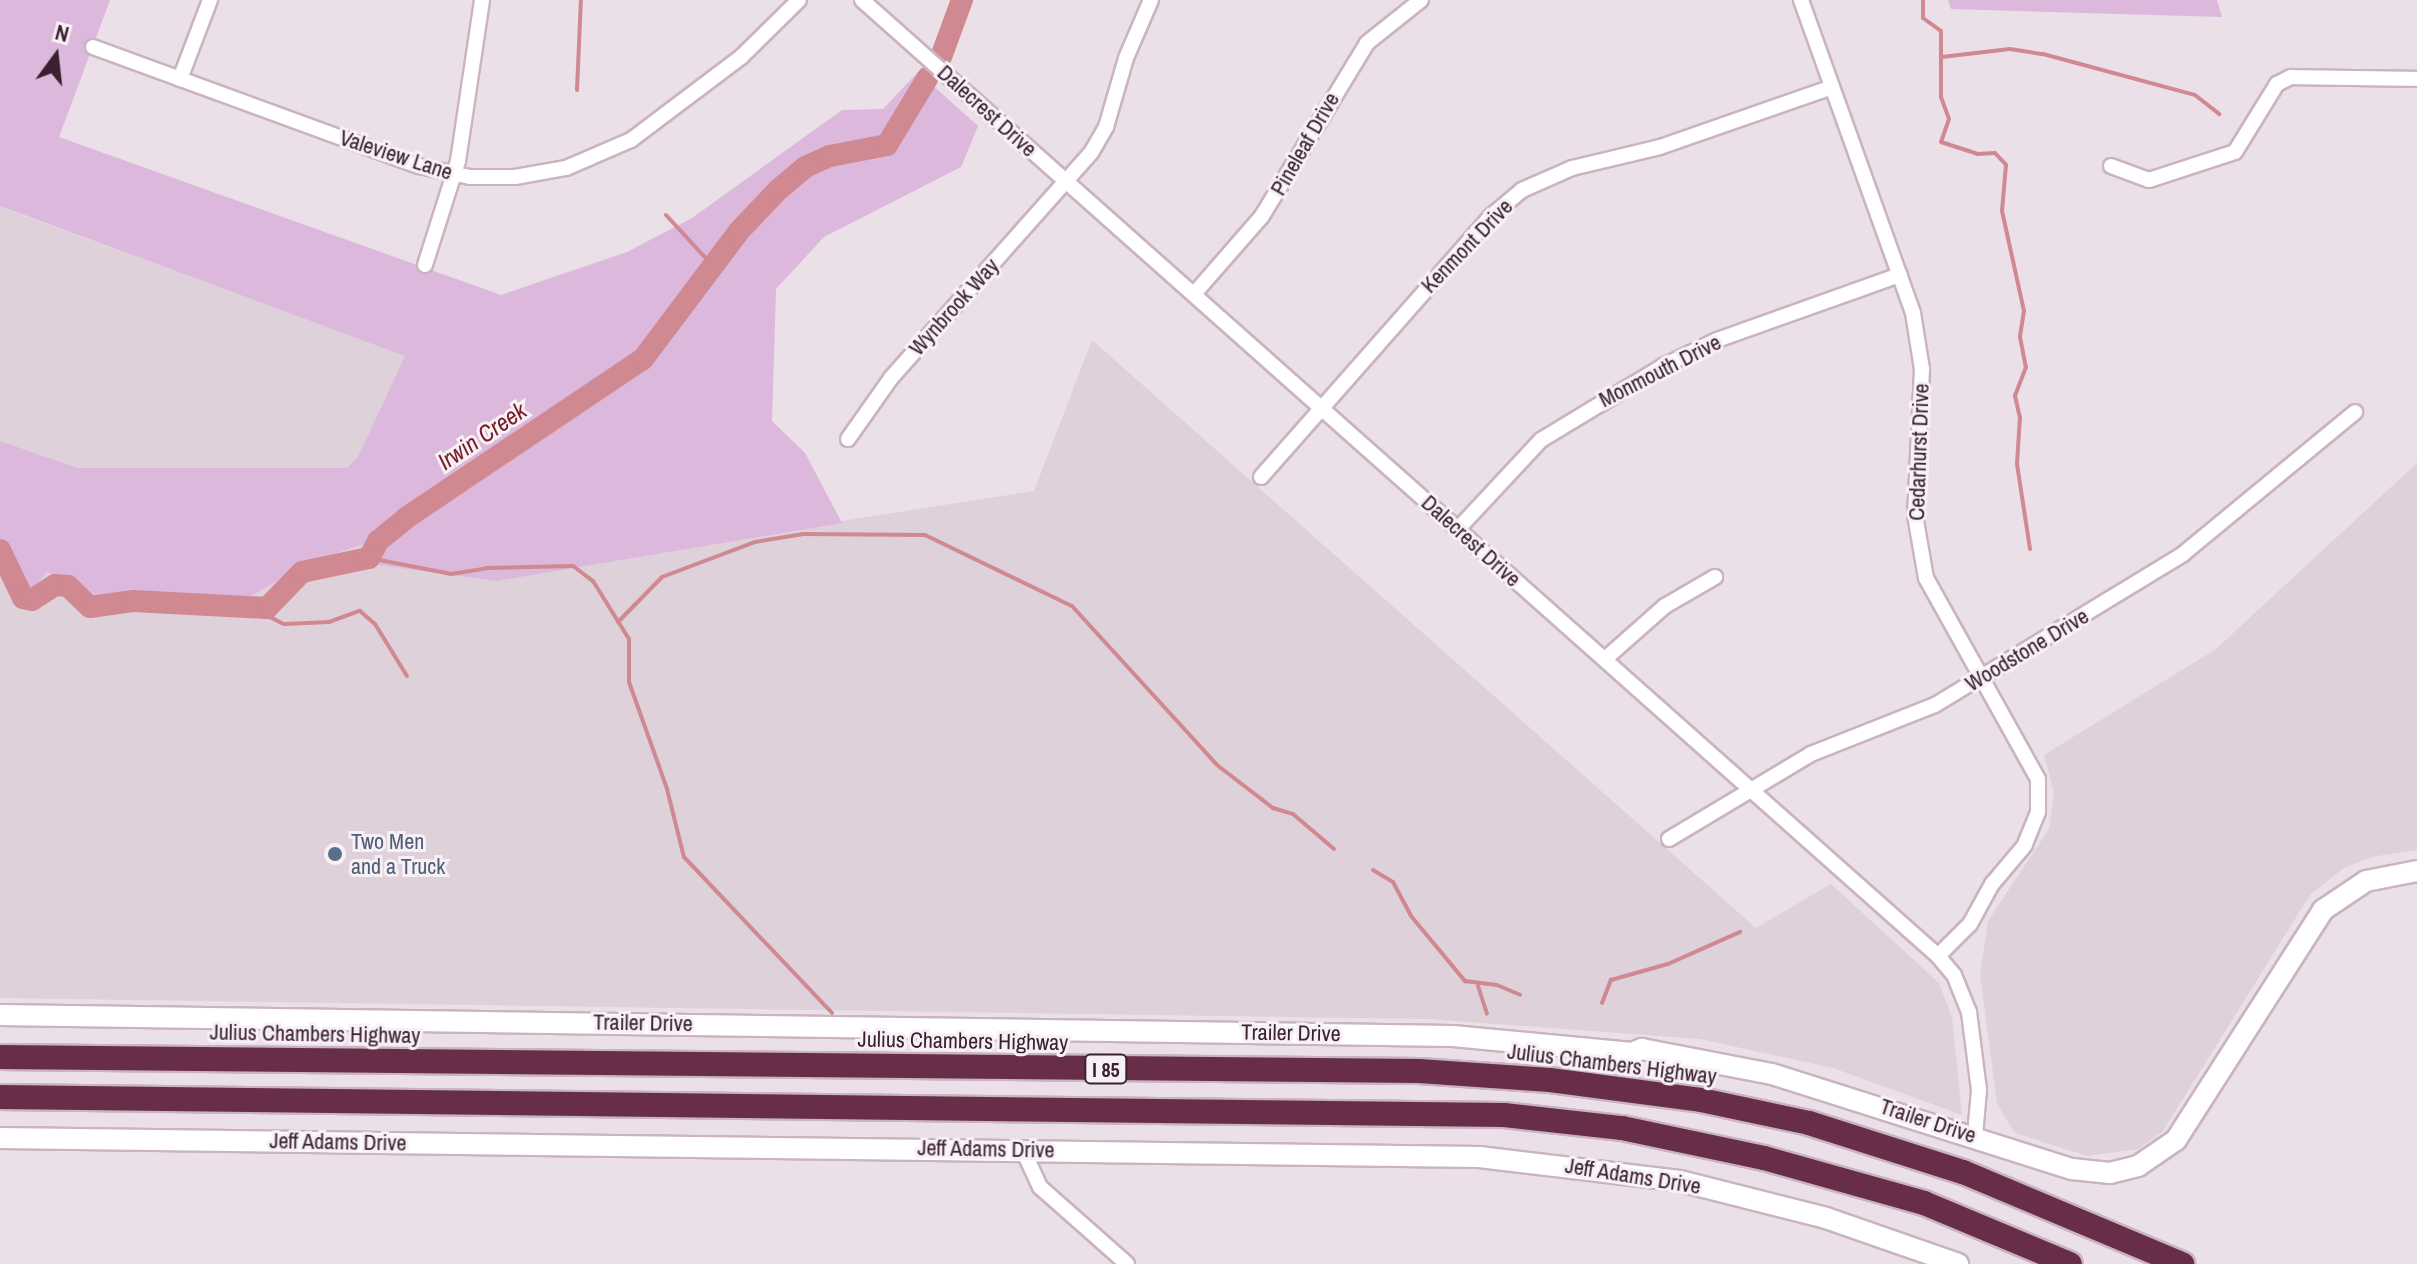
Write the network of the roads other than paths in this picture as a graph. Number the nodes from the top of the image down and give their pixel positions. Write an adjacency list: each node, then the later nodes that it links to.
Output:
1 (210, 0): 9 (street)
2 (482, 0): 13 (street)
3 (799, 0): 13 (street, Valeview Lane)
4 (862, 0): 14 (street, Dalecrest Drive)
5 (1151, 0): 14 (street)
6 (1421, 0): 17 (street, Pineleaf Drive)
7 (1801, 0): 11 (street, Cedarhurst Drive)
8 (93, 47): 9 (street, Valeview Lane)
9 (180, 79): 13 (street, Valeview Lane)
10 (2417, 79): 12 (street)
11 (1832, 87): 16 (street, Cedarhurst Drive); 18 (street, Kenmont Drive)
12 (2111, 166)
13 (454, 175): 15 (street)
14 (1066, 181): 17 (street, Dalecrest Drive); 20 (street, Wynbrook Way)
15 (425, 265)
16 (1900, 275): 22 (street, Monmouth Drive); 25 (street, Cedarhurst Drive)
17 (1194, 294): 18 (street, Dalecrest Drive)
18 (1321, 407): 21 (street, Kenmont Drive); 22 (street, Dalecrest Drive)
19 (2355, 412): 25 (street, Woodstone Drive)
20 (848, 439)
21 (1261, 477)
22 (1458, 529): 24 (street, Dalecrest Drive)
23 (1715, 577): 24 (street)
24 (1605, 659): 26 (street, Dalecrest Drive)
25 (1981, 678): 26 (street, Woodstone Drive); 29 (street, Cedarhurst Drive)
26 (1750, 789): 27 (street, Woodstone Drive); 29 (street, Dalecrest Drive)
27 (1669, 839)
28 (2417, 871): 33 (street, Trailer Drive)
29 (1938, 956): 33 (street, Dalecrest Drive)
30 (0, 1015): 33 (street, Trailer Drive)
31 (0, 1057): 39 (highway, Julius Chambers Highway / I 85)
32 (0, 1097): 38 (highway, I 85)
33 (1975, 1136)
34 (0, 1138): 35 (street, Jeff Adams Drive)
35 (1023, 1150): 36 (street); 37 (street, Jeff Adams Drive)
36 (1127, 1264)
37 (1958, 1264)
38 (2070, 1264)
39 (2182, 1264)

